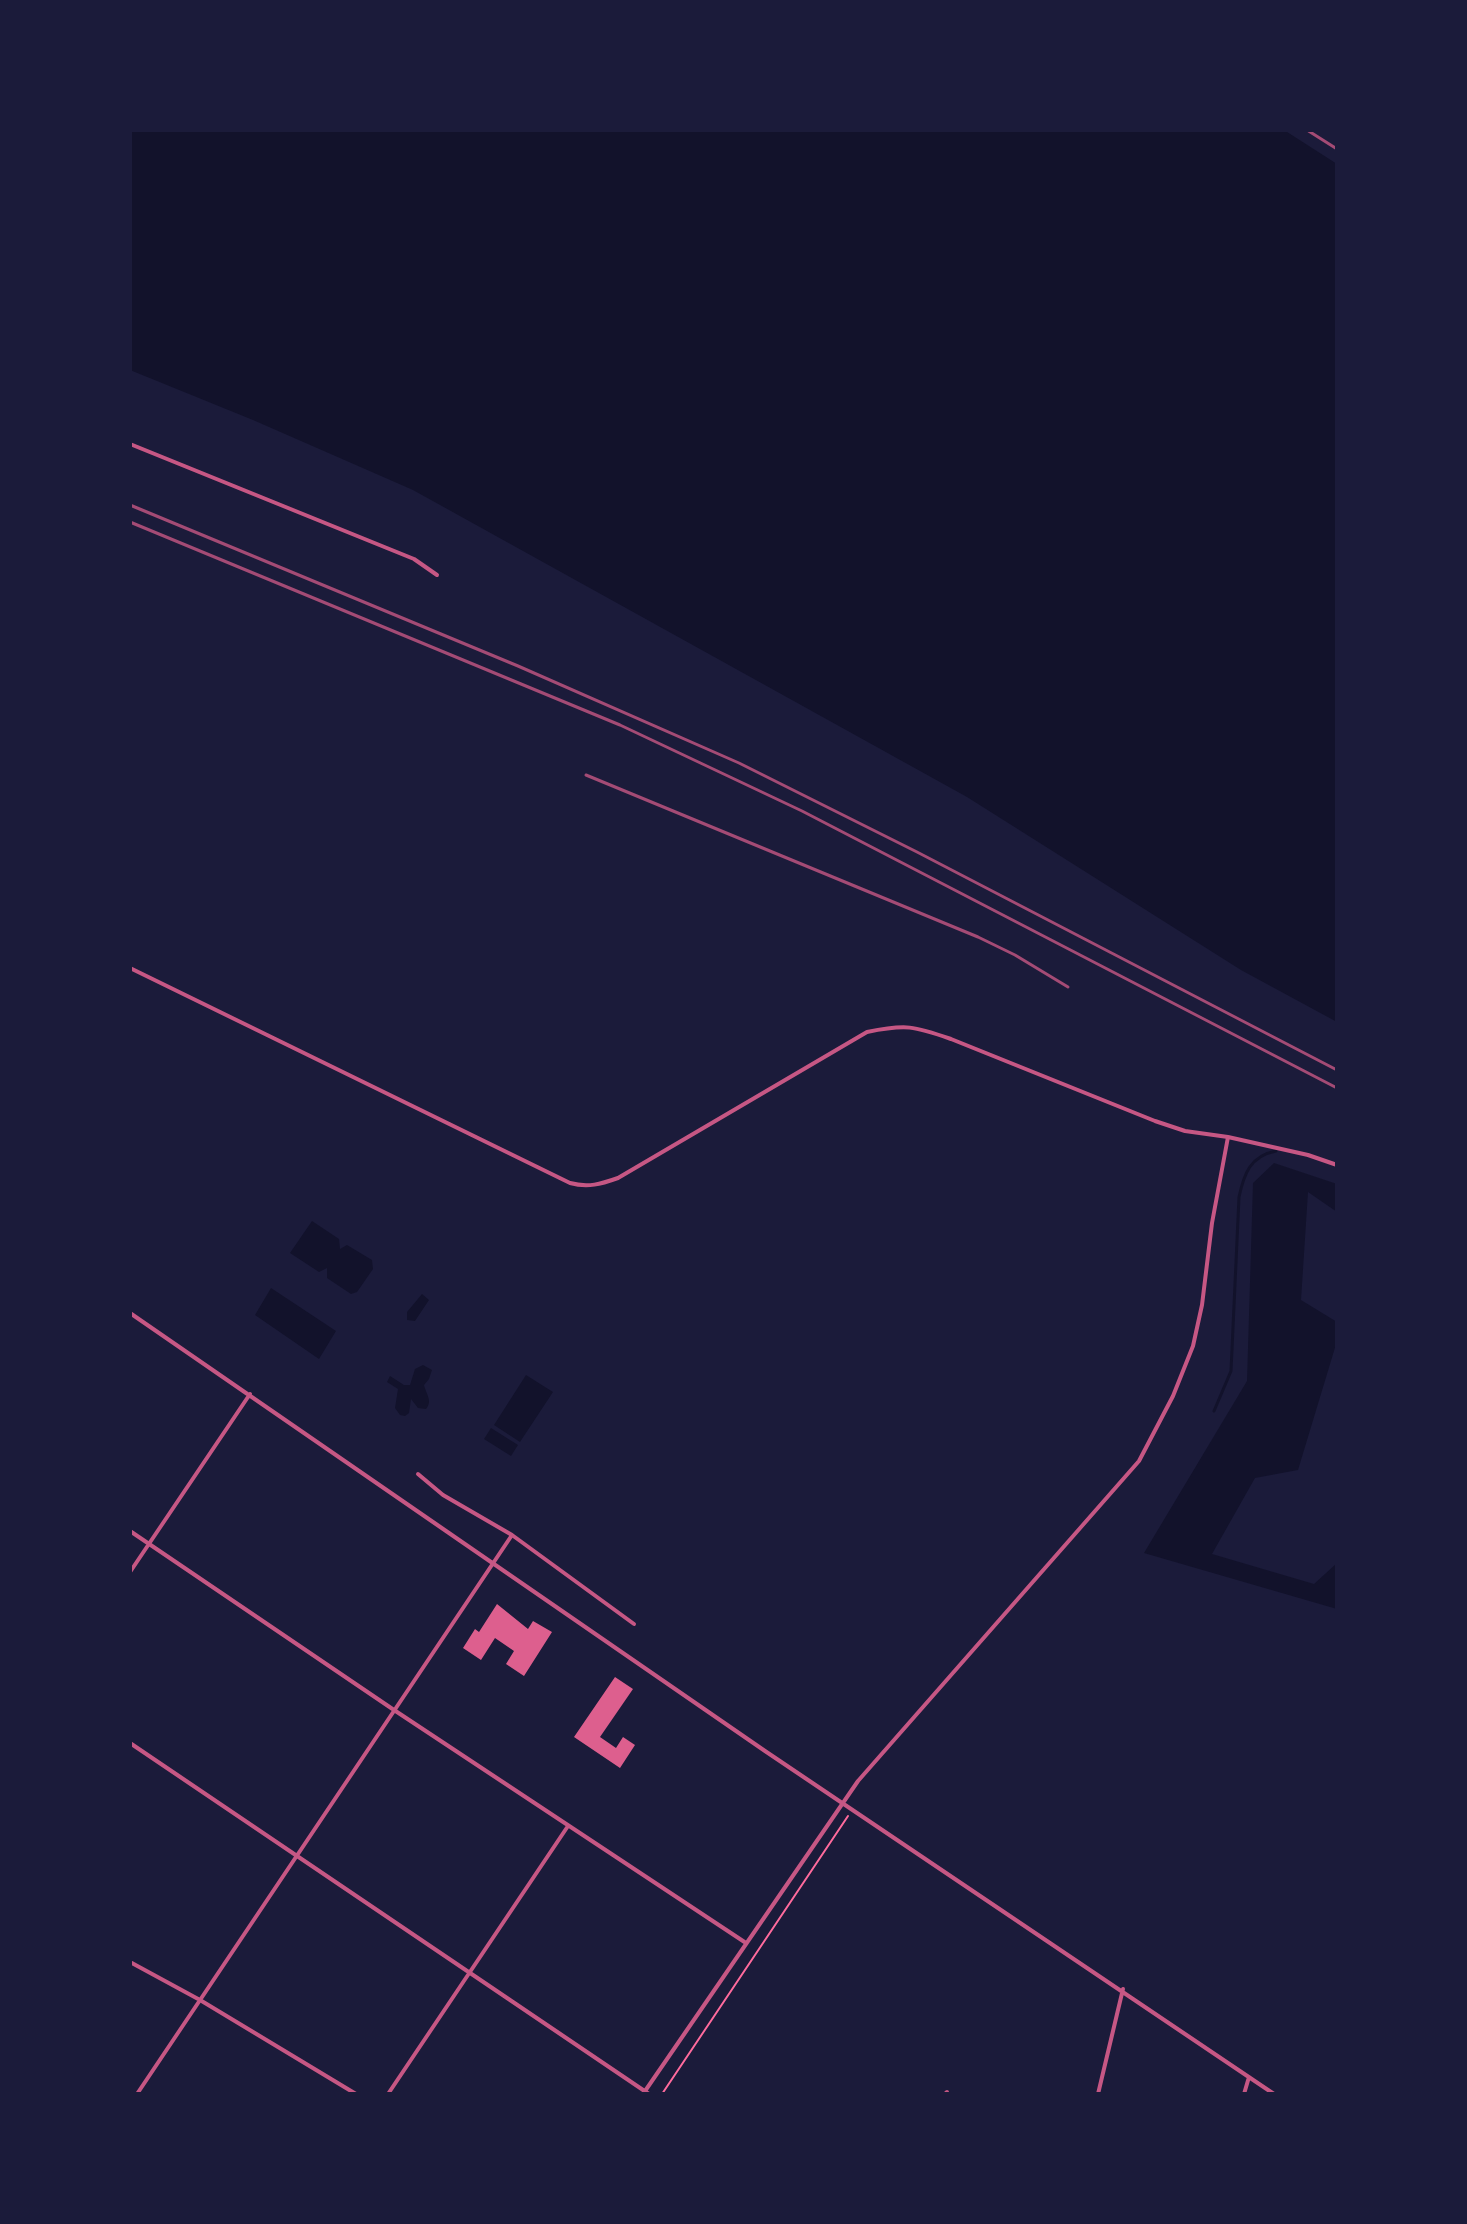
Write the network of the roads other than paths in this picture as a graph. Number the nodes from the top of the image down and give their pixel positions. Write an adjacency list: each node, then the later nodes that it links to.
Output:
1 (130, 444): 2 (street)
2 (437, 575)
3 (130, 968): 4 (street)
4 (1228, 1137): 5 (street); 17 (street)
5 (1337, 1165)
6 (130, 1313): 7 (street)
7 (250, 1394): 11 (street); 12 (street)
8 (418, 1474): 10 (street)
9 (130, 1531): 11 (street)
10 (512, 1535): 12 (street); 14 (street)
11 (149, 1544): 13 (street); 15 (street)
12 (493, 1564): 15 (street); 17 (street)
13 (130, 1572)
14 (634, 1624)
15 (394, 1710): 18 (street); 19 (street)
16 (130, 1743): 19 (street)
17 (843, 1801): 20 (street); 23 (street)
18 (568, 1826): 20 (street); 22 (street)
19 (297, 1855): 22 (street); 24 (street)
20 (747, 1944): 26 (street)
21 (130, 1962): 24 (street)
22 (470, 1973): 26 (street); 29 (street)
23 (1123, 1989): 25 (street); 30 (street)
24 (200, 2000): 27 (street); 28 (street)
25 (1249, 2077): 31 (street); 32 (street)
26 (646, 2093)
27 (137, 2094)
28 (356, 2094)
29 (388, 2094)
30 (1098, 2094)
31 (1244, 2094)
32 (1274, 2094)

